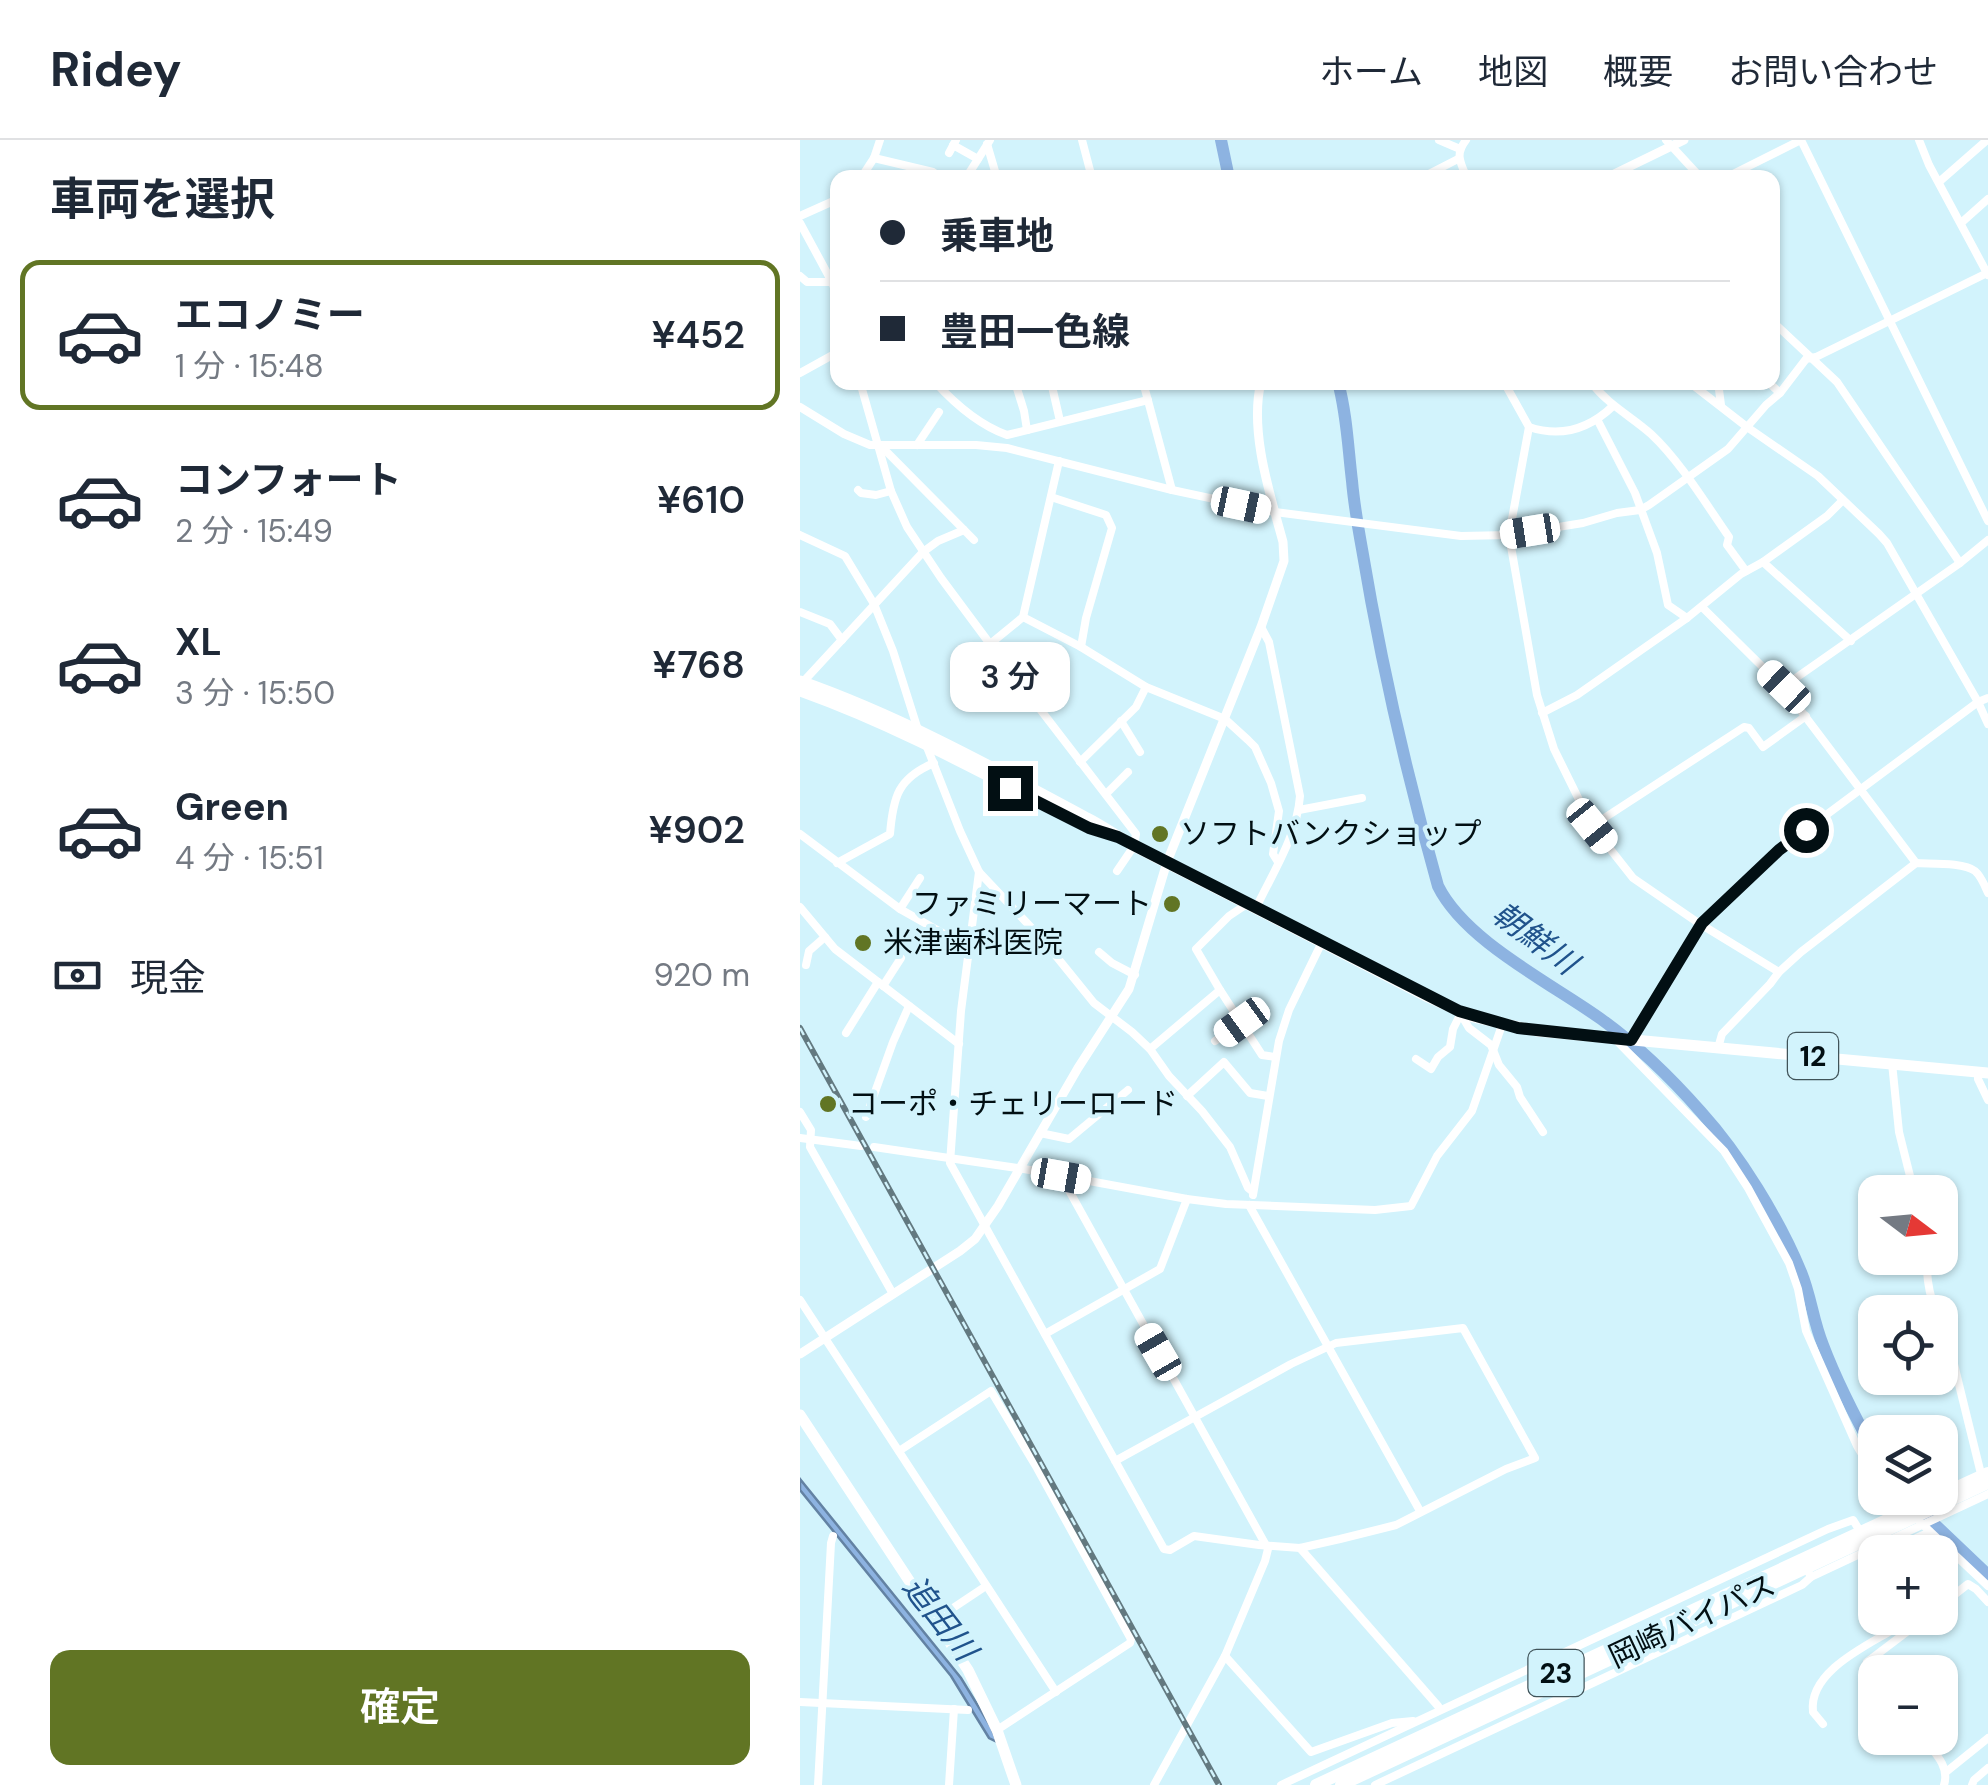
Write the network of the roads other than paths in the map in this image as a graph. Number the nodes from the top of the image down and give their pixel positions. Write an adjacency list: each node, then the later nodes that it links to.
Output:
1 (880, 140): 12 (street)
2 (1082, 140): 18 (street)
3 (1438, 140): 11 (street)
4 (1466, 140): 11 (street)
5 (1684, 140): 9 (street)
6 (1919, 140): 24 (street)
7 (1983, 141): 24 (street)
8 (989, 142): 13 (street); 17 (street)
9 (1669, 143): 21 (street); 22 (street)
10 (953, 146): 13 (street)
11 (1459, 154): 19 (street); 20 (street)
12 (874, 158): 14 (street); 15 (street)
13 (978, 160): 16 (street)
14 (868, 170)
15 (925, 170)
16 (971, 170)
17 (995, 170)
18 (1090, 170)
19 (1433, 170)
20 (1464, 170)
21 (1620, 170)
22 (1694, 170)
23 (1741, 170): 33 (street)
24 (1939, 182): 28 (street)
25 (1988, 199): 28 (street)
26 (830, 203): 27 (street)
27 (800, 219): 31 (street)
28 (1961, 223): 29 (street)
29 (1988, 274): 33 (street)
30 (800, 276): 32 (street)
31 (830, 278)
32 (830, 282)
33 (1890, 321): 36 (street); 71 (street)
34 (1780, 328): 36 (street)
35 (830, 356): 37 (street)
36 (1813, 358): 49 (street); 79 (street)
37 (800, 373)
38 (862, 390): 61 (street)
39 (942, 390): 59 (street)
40 (1017, 390): 59 (street)
41 (1053, 390): 56 (street)
42 (1145, 390): 50 (street)
43 (1259, 390): 70 (street)
44 (1508, 390): 57 (street)
45 (1598, 390): 52 (street)
46 (1700, 390): 51 (street)
47 (1719, 390): 51 (street)
48 (1776, 390): 49 (street)
49 (1780, 394): 58 (street)
50 (1148, 400): 56 (street); 65 (street)
51 (1721, 405): 58 (street)
52 (1613, 406): 55 (street); 63 (street)
53 (800, 407): 61 (street)
54 (938, 412): 60 (street)
55 (1598, 420): 57 (street); 69 (street)
56 (1060, 421): 59 (street)
57 (1529, 427): 73 (street)
58 (1747, 427): 63 (street); 68 (street)
59 (1027, 430)
60 (917, 445): 61 (street); 62 (street)
61 (878, 446): 66 (street); 72 (street)
62 (1059, 461): 65 (street); 67 (street)
63 (1688, 479): 69 (street); 80 (street)
64 (858, 490): 66 (street)
65 (1172, 490): 70 (street)
66 (891, 491): 77 (street)
67 (1051, 497): 85 (street); 91 (street)
68 (1842, 500): 78 (street); 81 (street)
69 (1640, 510): 73 (street); 86 (street)
70 (1275, 512): 73 (street); 87 (street)
71 (1988, 520)
72 (964, 530): 75 (street); 77 (street)
73 (1509, 534): 99 (street)
74 (800, 535): 82 (street)
75 (974, 540)
76 (1988, 540): 79 (street)
77 (924, 552): 82 (street); 90 (street)
78 (1763, 562): 80 (street); 89 (street)
79 (1960, 563): 81 (street)
80 (1746, 572): 83 (street)
81 (1915, 593): 89 (street); 98 (street)
82 (874, 604): 88 (street); 104 (street)
83 (1702, 607): 86 (street); 95 (street)
84 (800, 612): 88 (street)
85 (1024, 617): 90 (street); 91 (street)
86 (1687, 618): 99 (street)
87 (1261, 628): 101 (street); 113 (street)
88 (842, 640): 93 (street)
89 (1851, 641): 95 (street)
90 (990, 644): 92 (street)
91 (1081, 647): 94 (street)
92 (1006, 665): 96 (street); 107 (street)
93 (801, 685): 104 (main road, 12); 105 (main road, 12)
94 (1146, 687): 101 (street); 102 (street)
95 (1784, 687): 100 (street)
96 (968, 691)
97 (1988, 698): 98 (street)
98 (1978, 702): 103 (street); 110 (street)
99 (1542, 713): 114 (street)
100 (1806, 716): 110 (street); 114 (street)
101 (1225, 719): 118 (street); 119 (street)
102 (1121, 721): 106 (street); 107 (street)
103 (1988, 724)
104 (918, 730): 116 (main road, 12)
105 (926, 743): 108 (street); 116 (main road, 12)
106 (1140, 752)
107 (1080, 762): 111 (street)
108 (934, 763): 120 (street); 124 (street)
109 (1128, 772): 111 (street)
110 (1860, 789): 121 (street); 131 (street)
111 (1106, 794): 117 (street)
112 (1362, 798): 113 (street)
113 (1299, 810): 119 (street)
114 (1592, 826): 131 (street)
115 (800, 834): 120 (street)
116 (1118, 837): 117 (main road, 12)
117 (1134, 846): 118 (main road, 12); 123 (street)
118 (1167, 862): 128 (main road, 12); 139 (street)
119 (1278, 862): 128 (street)
120 (837, 863): 130 (street)
121 (1916, 864): 125 (street); 138 (street)
122 (1988, 868): 125 (street)
123 (1116, 871)
124 (979, 872): 134 (street); 144 (street)
125 (1977, 872): 127 (street)
126 (920, 878): 130 (street)
127 (1988, 893)
128 (1252, 906): 133 (main road, 12); 141 (street)
129 (800, 908): 132 (street)
130 (900, 909): 134 (street)
131 (1702, 923): 138 (street); 149 (street)
132 (825, 937): 137 (street); 140 (street)
133 (1322, 942): 143 (main road, 12); 155 (street)
134 (969, 948): 151 (street)
135 (1098, 952): 139 (street)
136 (901, 958): 140 (street)
137 (806, 965)
138 (1778, 972): 153 (street)
139 (1135, 975): 144 (street)
140 (880, 984): 142 (street); 147 (street)
141 (1220, 990): 145 (street); 152 (street)
142 (909, 1006): 151 (street); 166 (street)
143 (1460, 1013): 146 (main road, 12); 154 (street); 158 (street)
144 (1112, 1016): 152 (street); 168 (street)
145 (1242, 1022): 150 (street); 155 (street)
146 (1502, 1025): 148 (main road, 12); 154 (street)
147 (846, 1033)
148 (1615, 1038): 149 (main road, 12); 190 (street)
149 (1634, 1040): 153 (main road, 12)
150 (1215, 1042)
151 (959, 1044): 172 (street)
152 (1150, 1048): 162 (street)
153 (1718, 1048): 157 (main road, 12)
154 (1494, 1051): 167 (street); 178 (street)
155 (1274, 1057): 163 (street)
156 (1416, 1059): 158 (street)
157 (1892, 1063): 159 (main road, 12); 174 (street)
158 (1431, 1069): 160 (street)
159 (1983, 1072): 164 (street)
160 (1429, 1081)
161 (1128, 1090): 168 (street)
162 (1187, 1096): 163 (street); 176 (street)
163 (1268, 1096): 176 (street)
164 (1988, 1100)
165 (800, 1112): 169 (street)
166 (866, 1117)
167 (1543, 1132)
168 (1040, 1134): 173 (street)
169 (805, 1139): 170 (street); 181 (street)
170 (861, 1146)
171 (874, 1147): 172 (street)
172 (949, 1158): 173 (street); 179 (street)
173 (1019, 1169): 175 (street); 179 (street)
174 (1910, 1175)
175 (1061, 1176): 177 (street); 180 (street)
176 (1253, 1192): 178 (street)
177 (1188, 1200): 178 (street); 180 (street)
178 (1251, 1205): 185 (street)
179 (985, 1225): 181 (street); 183 (street)
180 (1124, 1289): 183 (street); 189 (street)
181 (893, 1294): 184 (street)
182 (800, 1300): 184 (street)
183 (1045, 1334): 192 (street)
184 (825, 1338): 186 (street); 191 (street)
185 (1329, 1346): 189 (street); 197 (street); 197 (street)
186 (800, 1354)
187 (1958, 1379): 196 (street)
188 (800, 1415): 215 (main road)
189 (1195, 1416): 192 (street); 205 (street)
190 (1858, 1448)
191 (899, 1450): 209 (street); 220 (street)
192 (1116, 1461): 205 (street)
193 (1988, 1472): 195 (highway, 岡崎バイパス / 23)
194 (1988, 1484): 207 (highway, 岡崎バイパス / 23)
195 (1958, 1486)
196 (1988, 1496): 208 (street)
197 (1420, 1511): 206 (street)
198 (1901, 1515): 207 (highway, 岡崎バイパス / 23)
199 (1912, 1515): 200 (street)
200 (1930, 1532): 202 (street); 210 (street)
201 (1862, 1535): 204 (street)
202 (1923, 1535)
203 (833, 1536): 222 (street)
204 (1796, 1545): 208 (street); 213 (street)
205 (1267, 1546): 206 (street); 219 (street)
206 (1300, 1548): 223 (street)
207 (1832, 1551): 208 (highway, 岡崎バイパス / 23)
208 (1809, 1567): 228 (highway, 岡崎バイパス / 23); 232 (highway, 岡崎バイパス / 23); 244 (street)
209 (986, 1586): 215 (street); 220 (street)
210 (1988, 1586)
211 (1958, 1592): 212 (street)
212 (1988, 1602)
213 (1662, 1608): 214 (street); 226 (street)
214 (1666, 1617)
215 (935, 1620): 229 (main road)
216 (1884, 1635): 227 (street)
217 (1903, 1635): 218 (street)
218 (1876, 1655)
219 (1224, 1656): 226 (street); 238 (street)
220 (1056, 1692): 229 (street)
221 (800, 1702): 222 (street)
222 (822, 1703): 224 (street); 235 (street)
223 (1438, 1706)
224 (954, 1709): 225 (street); 236 (street)
225 (968, 1710)
226 (1418, 1722): 239 (street)
227 (1823, 1724)
228 (1431, 1731): 240 (highway, 23); 241 (highway, 岡崎バイパス / 23)
229 (999, 1735): 237 (main road)
230 (1988, 1738): 234 (street)
231 (1932, 1755): 234 (street)
232 (1401, 1757): 242 (highway, 岡崎バイパス / 23); 243 (highway, 23)
233 (1988, 1768): 246 (street)
234 (1945, 1779): 245 (street)
235 (818, 1785)
236 (950, 1785)
237 (1016, 1785)
238 (1154, 1785)
239 (1281, 1785)
240 (1300, 1785)
241 (1316, 1785)
242 (1341, 1785)
243 (1354, 1785)
244 (1375, 1785)
245 (1955, 1785)
246 (1972, 1785)

